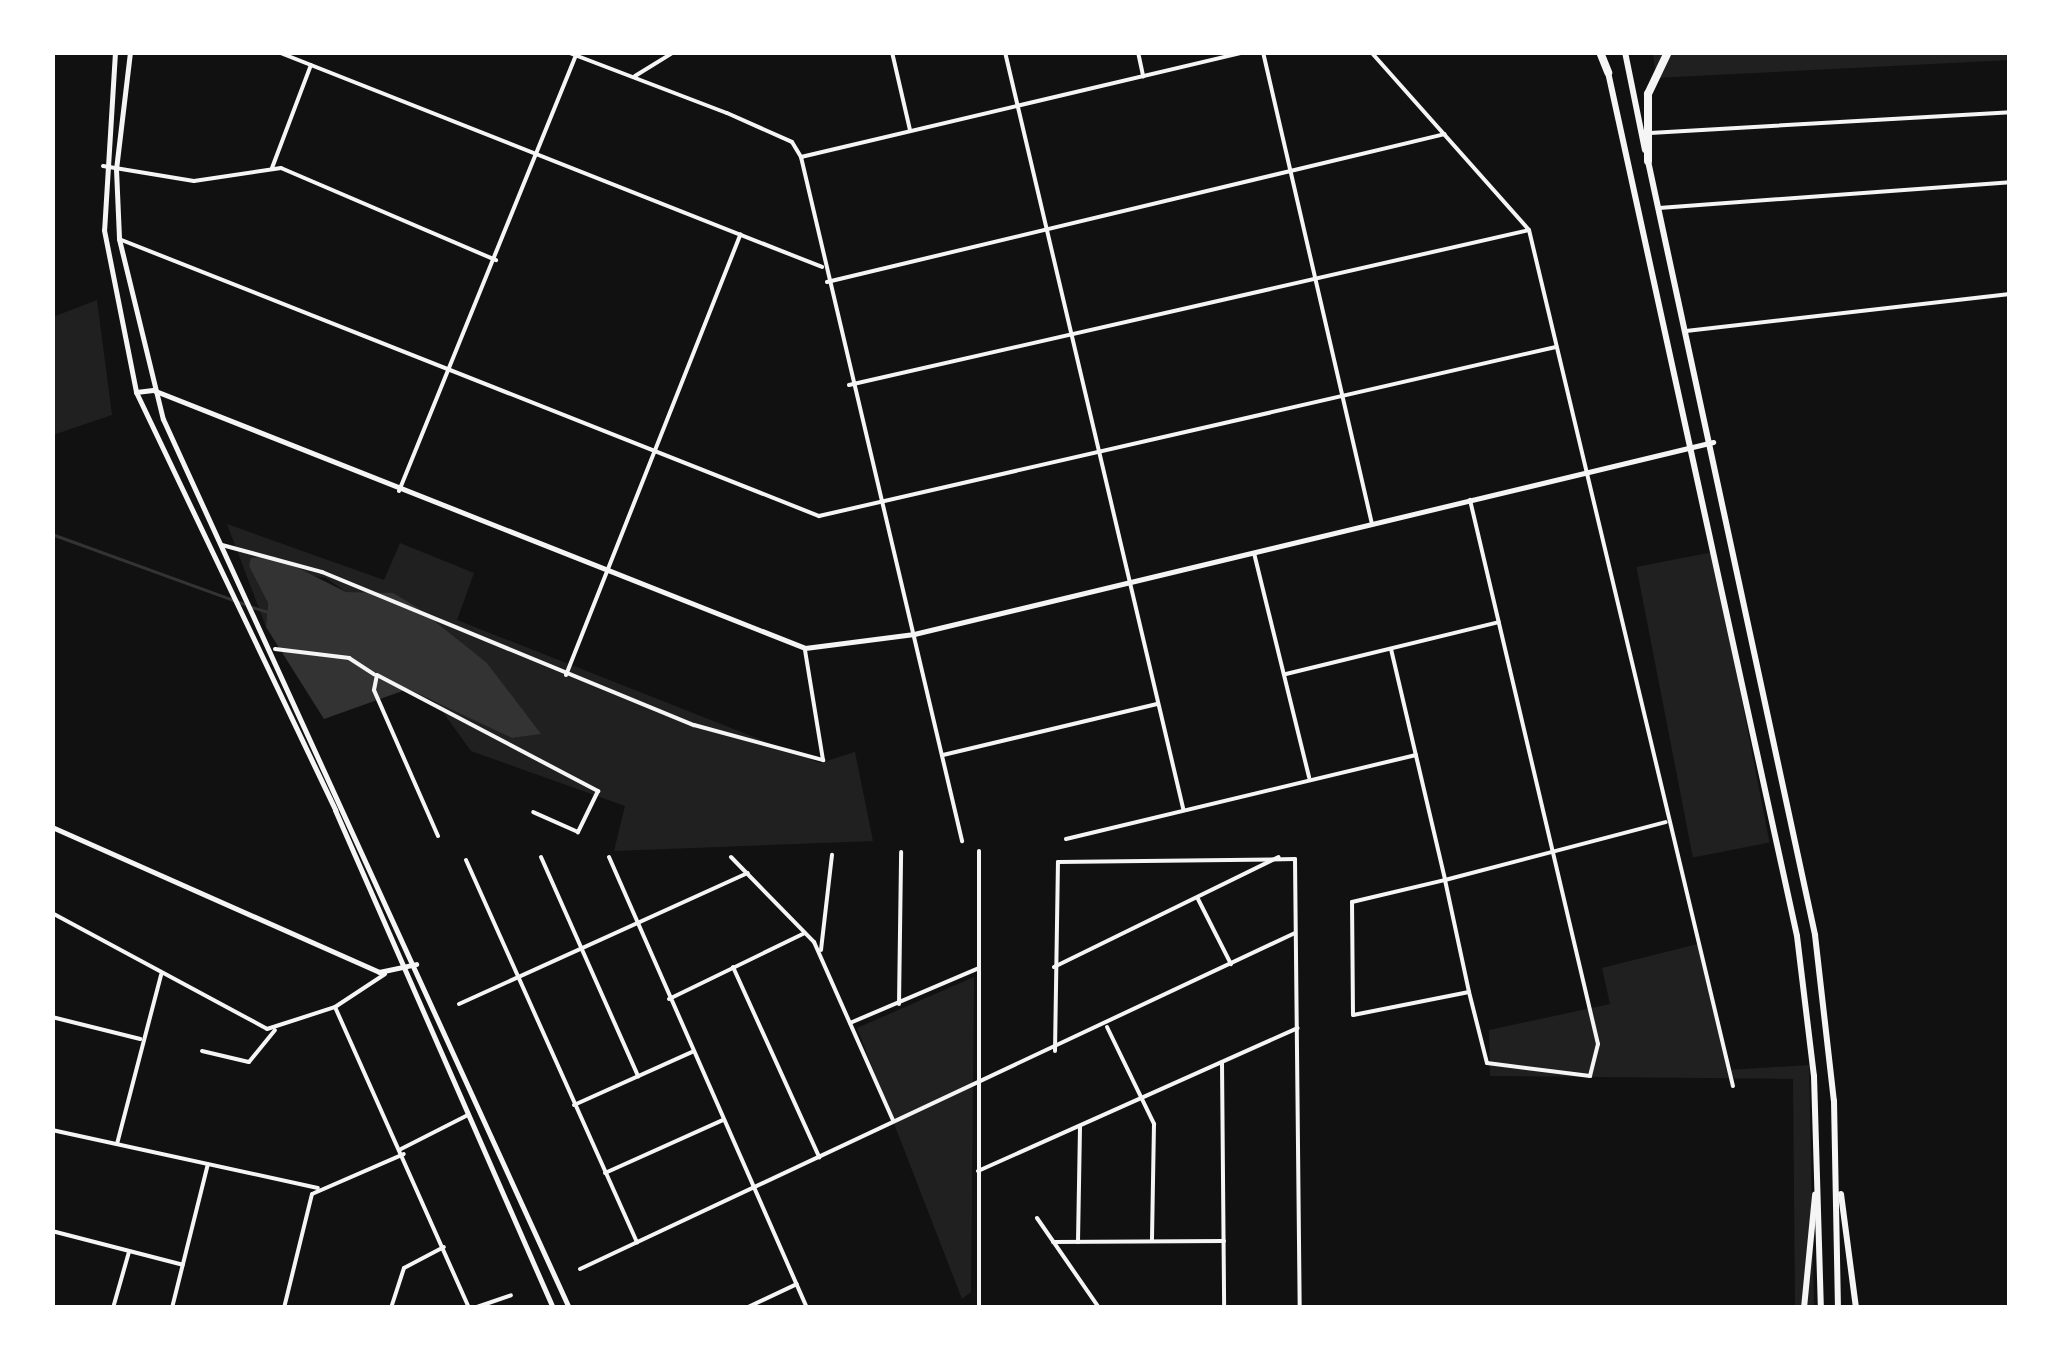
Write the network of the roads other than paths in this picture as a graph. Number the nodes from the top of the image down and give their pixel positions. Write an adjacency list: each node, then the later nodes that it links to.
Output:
1 (115, 52): 28 (street)
2 (130, 52): 30 (street)
3 (568, 52): 15 (street)
4 (674, 52): 18 (street)
5 (892, 52): 22 (street)
6 (1006, 52): 20 (street)
7 (1138, 52): 19 (street)
8 (1246, 52): 19 (street)
9 (1263, 52): 31 (street)
10 (1371, 52): 23 (street)
11 (1602, 52): 17 (highway)
12 (1625, 52): 24 (main road)
13 (1668, 52): 24 (highway)
14 (281, 53): 16 (street)
15 (576, 56): 18 (street); 25 (street)
16 (311, 64): 25 (street); 29 (street)
17 (1608, 72): 52 (main road)
18 (635, 76): 26 (street)
19 (1143, 76): 20 (street)
20 (1018, 106): 22 (street); 34 (street)
21 (2010, 112): 24 (street)
22 (910, 130): 26 (street)
23 (1445, 134): 31 (street); 35 (street)
24 (1645, 134): 27 (highway)
25 (539, 152): 36 (street); 38 (street)
26 (801, 157): 39 (street)
27 (1648, 160): 33 (main road)
28 (103, 166): 30 (street); 49 (street)
29 (272, 168): 30 (street); 38 (street)
30 (116, 169): 37 (street)
31 (1290, 172): 34 (street); 40 (street)
32 (2010, 182): 33 (street)
33 (1659, 208): 43 (main road)
34 (1047, 230): 41 (street); 44 (street)
35 (1530, 230): 40 (street); 45 (street)
36 (740, 234): 39 (street); 53 (street)
37 (119, 239): 46 (street); 48 (street)
38 (496, 260): 46 (street)
39 (822, 267): 41 (street)
40 (1314, 276): 44 (street); 50 (street)
41 (827, 282): 47 (street)
42 (2010, 294): 43 (street)
43 (1686, 331): 51 (main road)
44 (1070, 334): 47 (street); 54 (street)
45 (1556, 346): 50 (street); 55 (street)
46 (452, 372): 53 (street); 56 (street)
47 (849, 384): 58 (street)
48 (153, 390): 49 (street); 56 (street); 60 (street)
49 (136, 392): 106 (street)
50 (1343, 399): 54 (street); 59 (street)
51 (1713, 442): 52 (street); 138 (main road)
52 (1696, 446): 55 (street); 140 (main road)
53 (657, 455): 58 (street); 62 (street)
54 (1100, 458): 58 (street); 63 (street)
55 (1586, 472): 57 (street); 78 (street)
56 (399, 491): 62 (street)
57 (1470, 500): 59 (street); 64 (street)
58 (882, 506): 65 (street)
59 (1372, 524): 61 (street)
60 (222, 544): 68 (street); 71 (street)
61 (1254, 554): 63 (street); 69 (street)
62 (607, 574): 66 (street); 71 (street)
63 (1129, 580): 65 (street); 72 (street)
64 (1499, 622): 67 (street); 85 (street)
65 (914, 634): 66 (street); 73 (street)
66 (805, 648): 71 (street)
67 (1391, 648): 69 (street); 74 (street)
68 (275, 649): 70 (street); 101 (street)
69 (1286, 674): 75 (street)
70 (376, 675): 77 (street); 80 (street)
71 (566, 675)
72 (1157, 704): 73 (street); 76 (street)
73 (943, 755): 82 (street)
74 (1416, 756): 75 (street); 93 (street)
75 (1310, 778): 76 (street)
76 (1182, 808): 81 (street)
77 (533, 812)
78 (1668, 822): 85 (street); 127 (street)
79 (52, 827): 107 (street)
80 (438, 836)
81 (1066, 839)
82 (962, 841)
83 (901, 852): 113 (street)
84 (979, 852): 104 (street)
85 (1553, 852): 93 (street); 110 (street)
86 (832, 856): 100 (street)
87 (1280, 856): 94 (street); 98 (street); 105 (street)
88 (541, 857): 99 (street)
89 (609, 857): 96 (street)
90 (731, 857): 92 (street)
91 (466, 860): 109 (street)
92 (748, 872): 96 (street); 97 (street)
93 (1445, 880): 110 (street); 110 (street)
94 (1198, 900): 102 (street); 105 (street)
95 (52, 912): 108 (street)
96 (638, 924): 99 (street); 111 (street)
97 (806, 932): 100 (street); 103 (street)
98 (1296, 933): 102 (street); 118 (street)
99 (582, 948): 109 (street); 125 (street)
100 (821, 953): 116 (street)
101 (416, 964): 106 (street); 164 (street)
102 (1232, 964): 117 (street)
103 (733, 967): 111 (street); 137 (street)
104 (979, 968): 113 (street); 126 (street)
105 (1054, 968): 121 (street)
106 (406, 969): 107 (street); 130 (street)
107 (385, 974): 114 (street)
108 (160, 975): 119 (street); 120 (street)
109 (518, 977): 112 (street); 129 (street)
110 (1469, 992)
111 (669, 999): 123 (street)
112 (459, 1004)
113 (899, 1004): 116 (street)
114 (335, 1008): 119 (street); 136 (street)
115 (52, 1018): 120 (street)
116 (850, 1023): 132 (street)
117 (1108, 1026): 121 (street); 128 (street)
118 (1298, 1028): 124 (street); 170 (street)
119 (275, 1030): 122 (street)
120 (142, 1040): 135 (street)
121 (1055, 1050): 126 (street)
122 (202, 1051)
123 (692, 1052): 125 (street); 131 (street)
124 (1222, 1062): 128 (street); 148 (street)
125 (638, 1076): 129 (street)
126 (979, 1084): 132 (street); 141 (street)
127 (1733, 1086)
128 (1144, 1097): 133 (street); 147 (street)
129 (574, 1105): 142 (street)
130 (468, 1115): 136 (street); 163 (street)
131 (723, 1120): 142 (street); 144 (street)
132 (892, 1120): 137 (street)
133 (1080, 1126): 141 (street); 151 (street)
134 (52, 1130): 135 (street)
135 (117, 1146): 139 (street)
136 (403, 1151): 143 (street); 152 (street)
137 (819, 1157): 144 (street)
138 (1837, 1163): 173 (main road); 174 (main road)
139 (208, 1164): 143 (street); 154 (street)
140 (1819, 1164): 171 (main road); 172 (main road)
141 (978, 1172): 167 (street)
142 (604, 1173): 149 (street)
143 (318, 1188): 160 (street)
144 (754, 1188): 149 (street); 156 (street)
145 (1036, 1218): 150 (street)
146 (52, 1232): 153 (street)
147 (1152, 1241): 148 (street); 151 (street)
148 (1224, 1241): 169 (street)
149 (637, 1242): 155 (street)
150 (1053, 1242): 151 (street); 168 (street)
151 (1078, 1242)
152 (444, 1248): 161 (street); 162 (street)
153 (128, 1252): 154 (street); 158 (street)
154 (183, 1266): 159 (street)
155 (580, 1269)
156 (796, 1284): 165 (street); 166 (street)
157 (512, 1295): 162 (street)
158 (112, 1308)
159 (172, 1308)
160 (284, 1308)
161 (391, 1308)
162 (472, 1308)
163 (552, 1308)
164 (569, 1308)
165 (746, 1308)
166 (807, 1308)
167 (979, 1308)
168 (1100, 1308)
169 (1224, 1308)
170 (1300, 1308)
171 (1804, 1308)
172 (1821, 1308)
173 (1838, 1308)
174 (1856, 1308)

